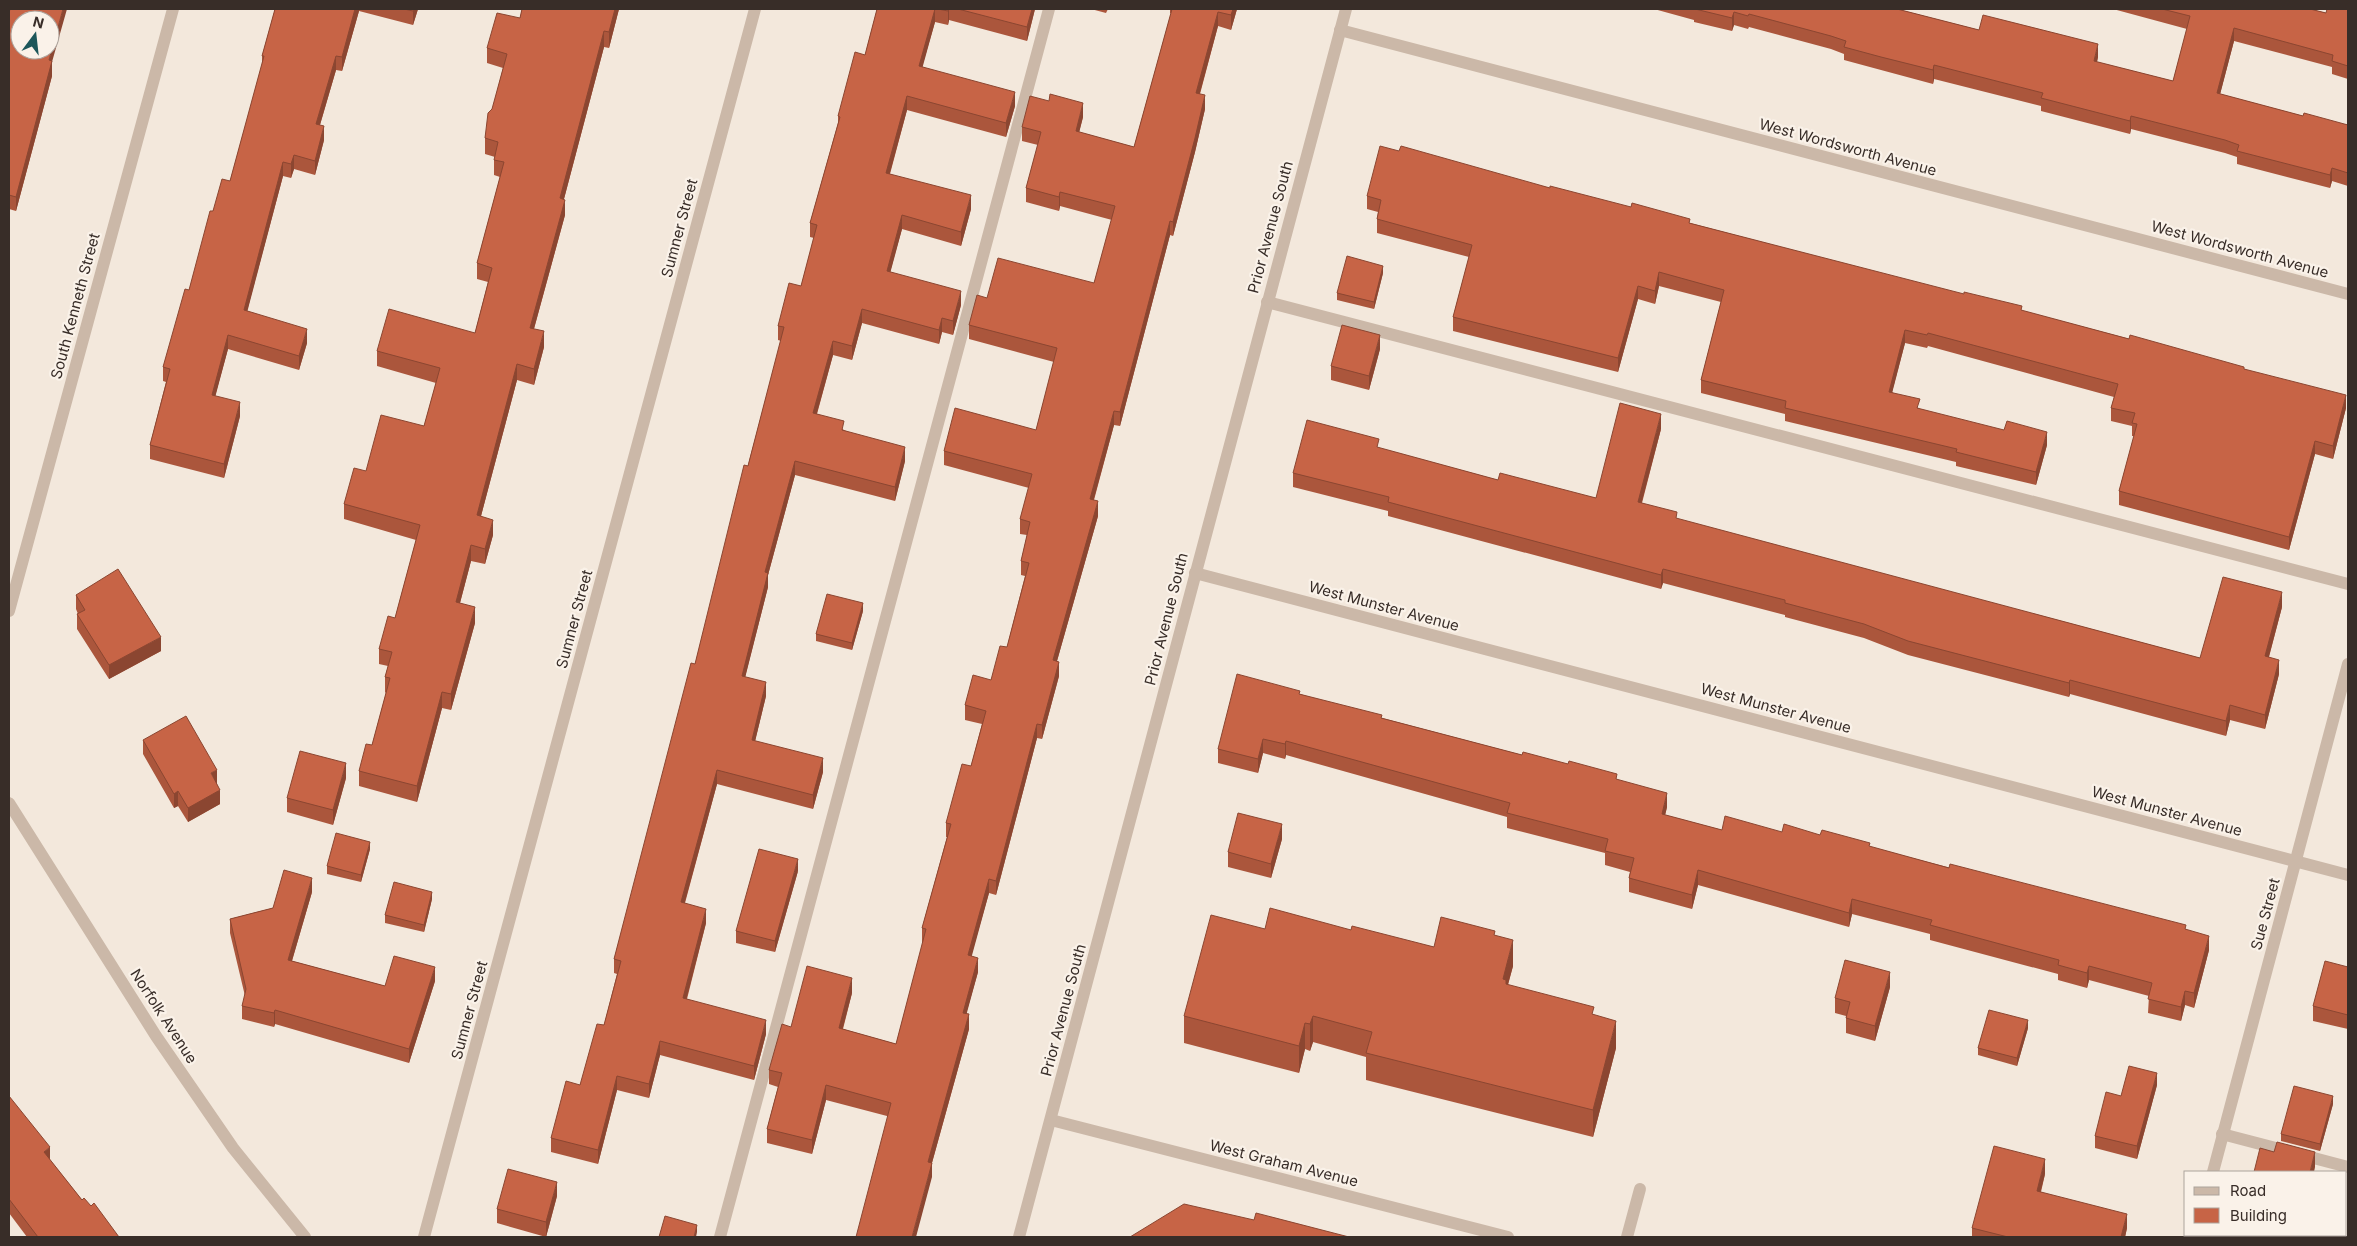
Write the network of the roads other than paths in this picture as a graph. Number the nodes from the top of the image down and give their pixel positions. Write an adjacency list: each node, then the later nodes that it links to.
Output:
1 (172, 9): 10 (street, South Kenneth Street)
2 (755, 9): 21 (street, Sumner Street)
3 (1049, 9): 22 (street)
4 (1346, 9): 5 (street, Prior Avenue South)
5 (1340, 30): 6 (street, West Wordsworth Avenue); 7 (street, Prior Avenue South)
6 (2348, 294)
7 (1267, 302): 8 (street, Prior Avenue South); 9 (street)
8 (1195, 573): 13 (street, West Munster Avenue); 15 (street, Prior Avenue South)
9 (2348, 584)
10 (9, 611)
11 (2348, 664): 13 (street, Sue Street)
12 (9, 803): 20 (street, Norfolk Avenue)
13 (2296, 862): 14 (street, West Munster Avenue); 16 (street, Sue Street)
14 (2348, 875)
15 (1051, 1120): 23 (street, Prior Avenue South); 24 (street, West Graham Avenue)
16 (2222, 1134): 17 (street); 18 (street, Sue Street)
17 (2348, 1167)
18 (2212, 1171)
19 (1640, 1189): 25 (street)
20 (305, 1237)
21 (424, 1237)
22 (720, 1237)
23 (1019, 1237)
24 (1508, 1237)
25 (1627, 1237)

